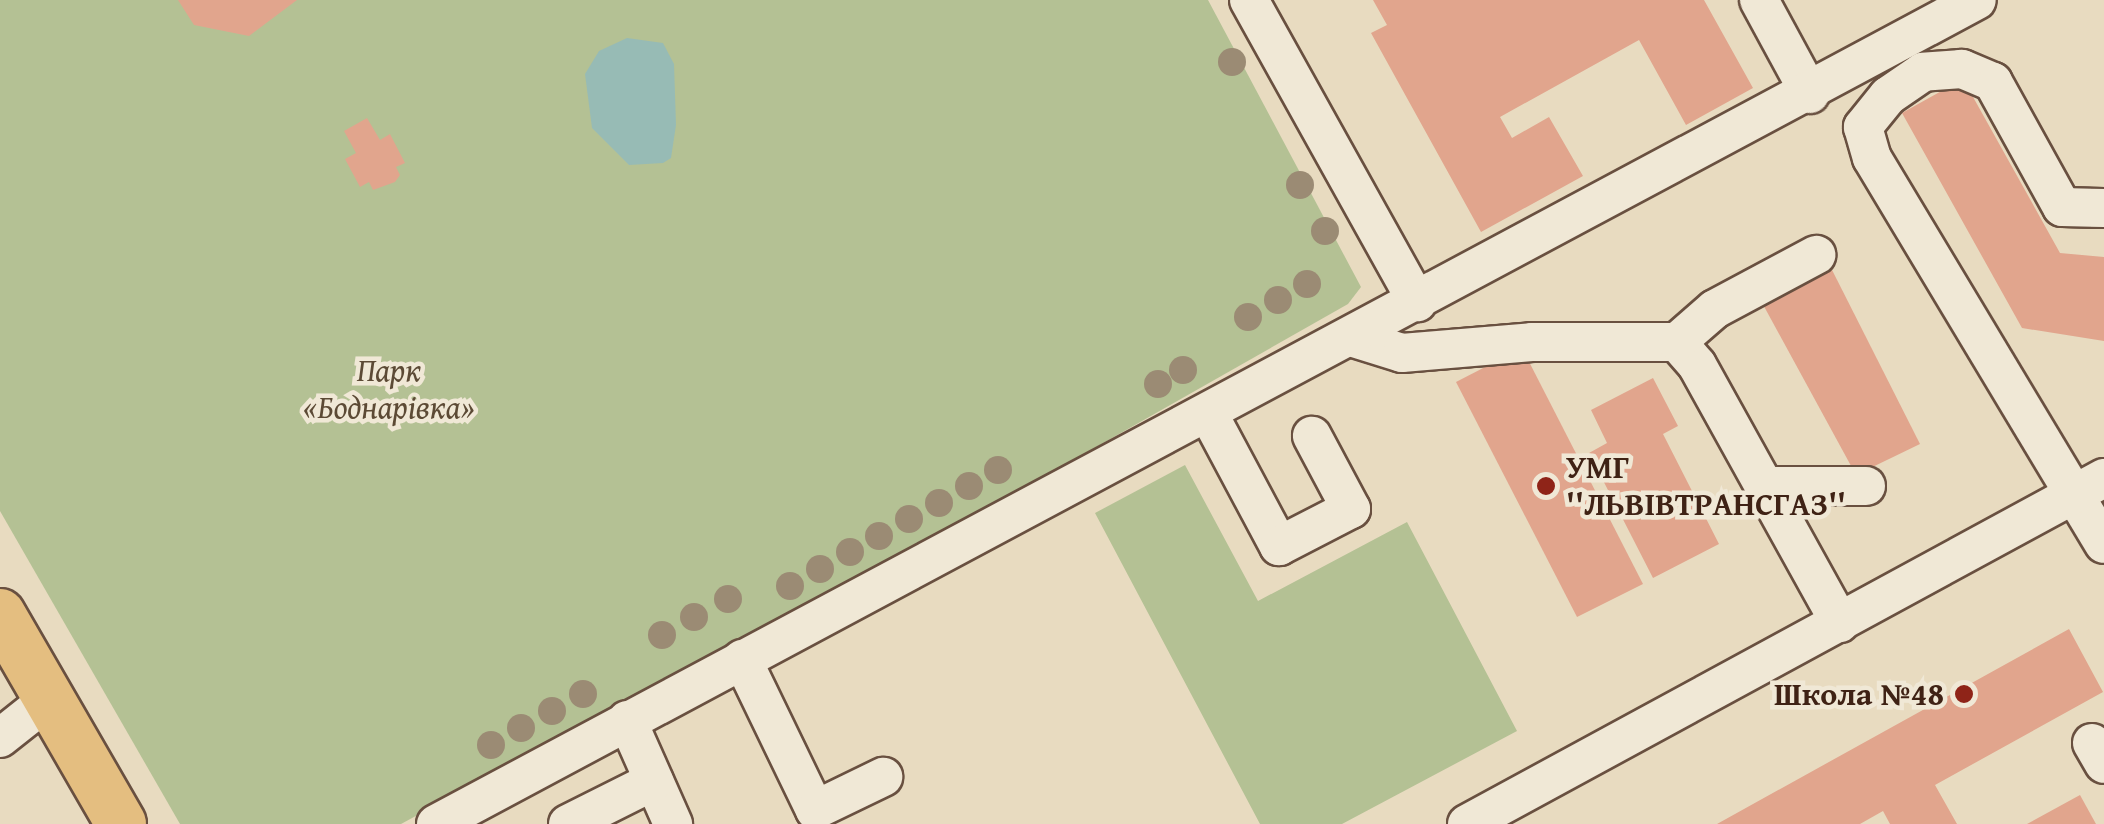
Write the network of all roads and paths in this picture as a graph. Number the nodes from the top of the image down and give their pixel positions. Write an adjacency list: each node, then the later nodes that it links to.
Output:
1 (1249, 0): 7 (street)
2 (1759, 0): 4 (street)
3 (1977, 0): 4 (street)
4 (1810, 94): 7 (street)
5 (2104, 208): 14 (street)
6 (1816, 255): 9 (street)
7 (1417, 302): 8 (street)
8 (1351, 337): 9 (street); 10 (street)
9 (1676, 342): 12 (street)
10 (1208, 412): 11 (street); 18 (street)
11 (1312, 436)
12 (1766, 486): 13 (street); 17 (street)
13 (1866, 486)
14 (2090, 486): 15 (street); 17 (street)
15 (2104, 544)
16 (0, 614): 19 (main road)
17 (1840, 623): 28 (street)
18 (742, 659): 20 (street); 22 (street)
19 (49, 699): 21 (street); 24 (main road)
20 (627, 720): 23 (street); 25 (street)
21 (0, 738)
22 (884, 778)
23 (654, 781): 26 (street); 27 (street)
24 (121, 824)
25 (436, 824)
26 (568, 824)
27 (673, 824)
28 (1467, 824)

